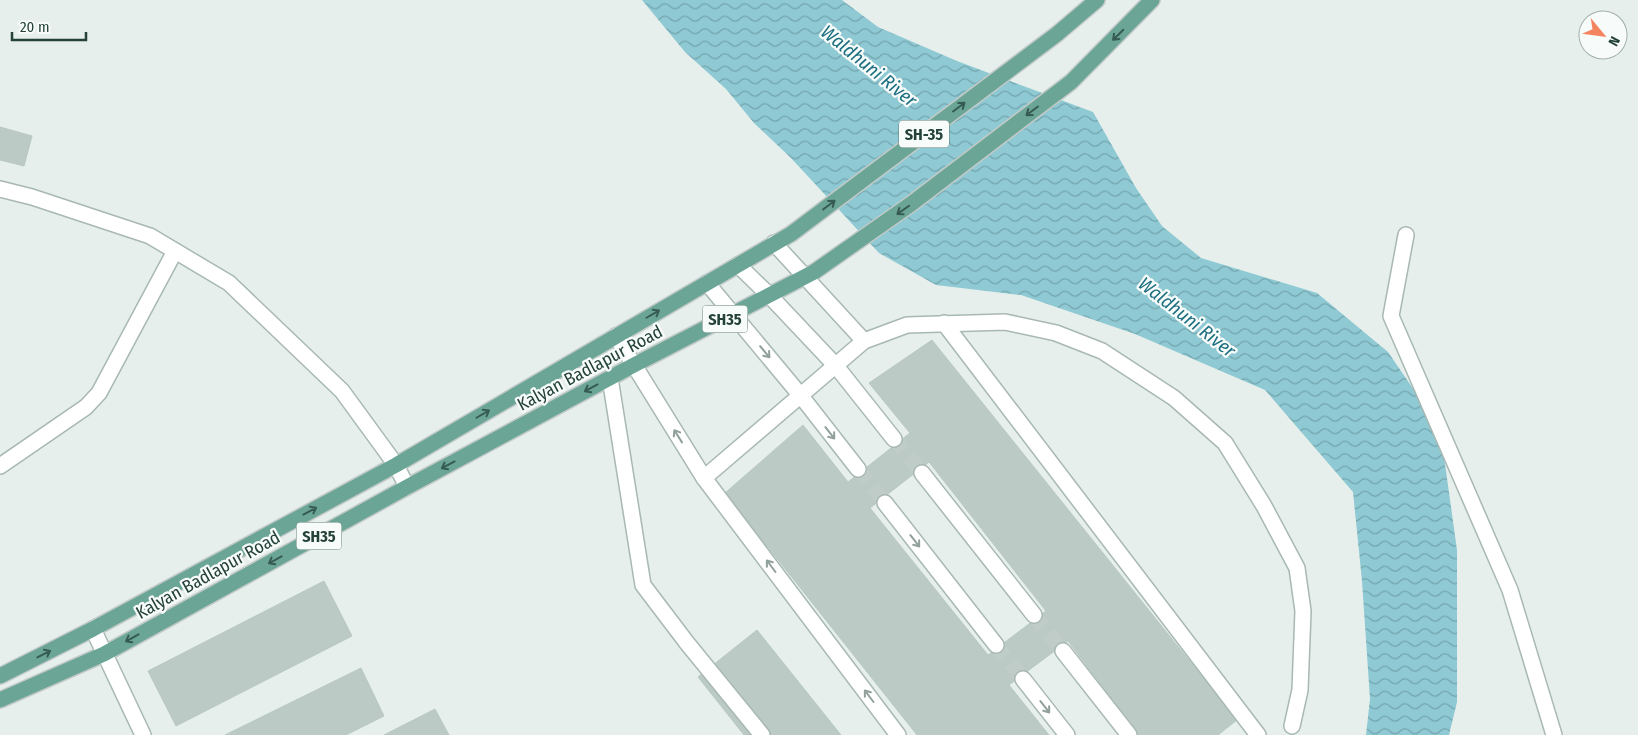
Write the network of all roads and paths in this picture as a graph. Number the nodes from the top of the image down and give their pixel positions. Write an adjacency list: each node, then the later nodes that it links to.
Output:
1 (1096, 0): 4 (main road, Kalyan Badlapur Road / SH-35, one-way to 1)
2 (1152, 0): 9 (main road, Kalyan Badlapur Road / SH-35, one-way to 9)
3 (0, 189): 7 (street)
4 (790, 234): 6 (main road, Kalyan Badlapur Road / SH35)
5 (1406, 235): 43 (street)
6 (774, 243): 8 (main road, Kalyan Badlapur Road / SH35); 9 (street)
7 (175, 251): 21 (street); 22 (street)
8 (738, 264): 10 (main road, Kalyan Badlapur Road / SH35); 11 (street)
9 (810, 274): 11 (main road, Kalyan Badlapur Road / SH35); 15 (street)
10 (707, 283): 12 (street); 14 (main road, Kalyan Badlapur Road / SH35, one-way to 10)
11 (769, 295): 12 (main road, Kalyan Badlapur Road / SH35); 17 (street)
12 (734, 314): 16 (main road, Kalyan Badlapur Road / SH35); 19 (street, one-way to 19)
13 (944, 323): 15 (street); 36 (street); 42 (street)
14 (616, 336): 16 (street); 21 (main road, Kalyan Badlapur Road / SH35, one-way to 14)
15 (864, 341): 17 (street)
16 (634, 365): 18 (main road, Kalyan Badlapur Road / SH35); 25 (street, one-way to 16)
17 (836, 366): 19 (street); 20 (street)
18 (610, 378): 26 (main road, Kalyan Badlapur Road / SH35, one-way to 26); 38 (street)
19 (801, 396): 23 (street, one-way to 23); 25 (street)
20 (894, 439)
21 (396, 465): 26 (street); 29 (main road, Kalyan Badlapur Road / SH35, one-way to 21)
22 (0, 466)
23 (858, 469)
24 (922, 473): 28 (street)
25 (704, 478): 39 (street, one-way to 25)
26 (407, 487): 32 (main road, Kalyan Badlapur Road / SH35, one-way to 32)
27 (884, 503): 30 (street, one-way to 30)
28 (1034, 615)
29 (93, 629): 32 (street); 33 (main road, Kalyan Badlapur Road / SH35, one-way to 29)
30 (996, 645)
31 (1063, 651): 41 (street)
32 (104, 654): 35 (main road, Kalyan Badlapur Road / SH35); 37 (street)
33 (0, 676)
34 (1023, 679): 40 (street, one-way to 40)
35 (0, 700)
36 (1292, 726)
37 (143, 735)
38 (762, 735)
39 (898, 735)
40 (1067, 735)
41 (1129, 735)
42 (1258, 735)
43 (1554, 735)

